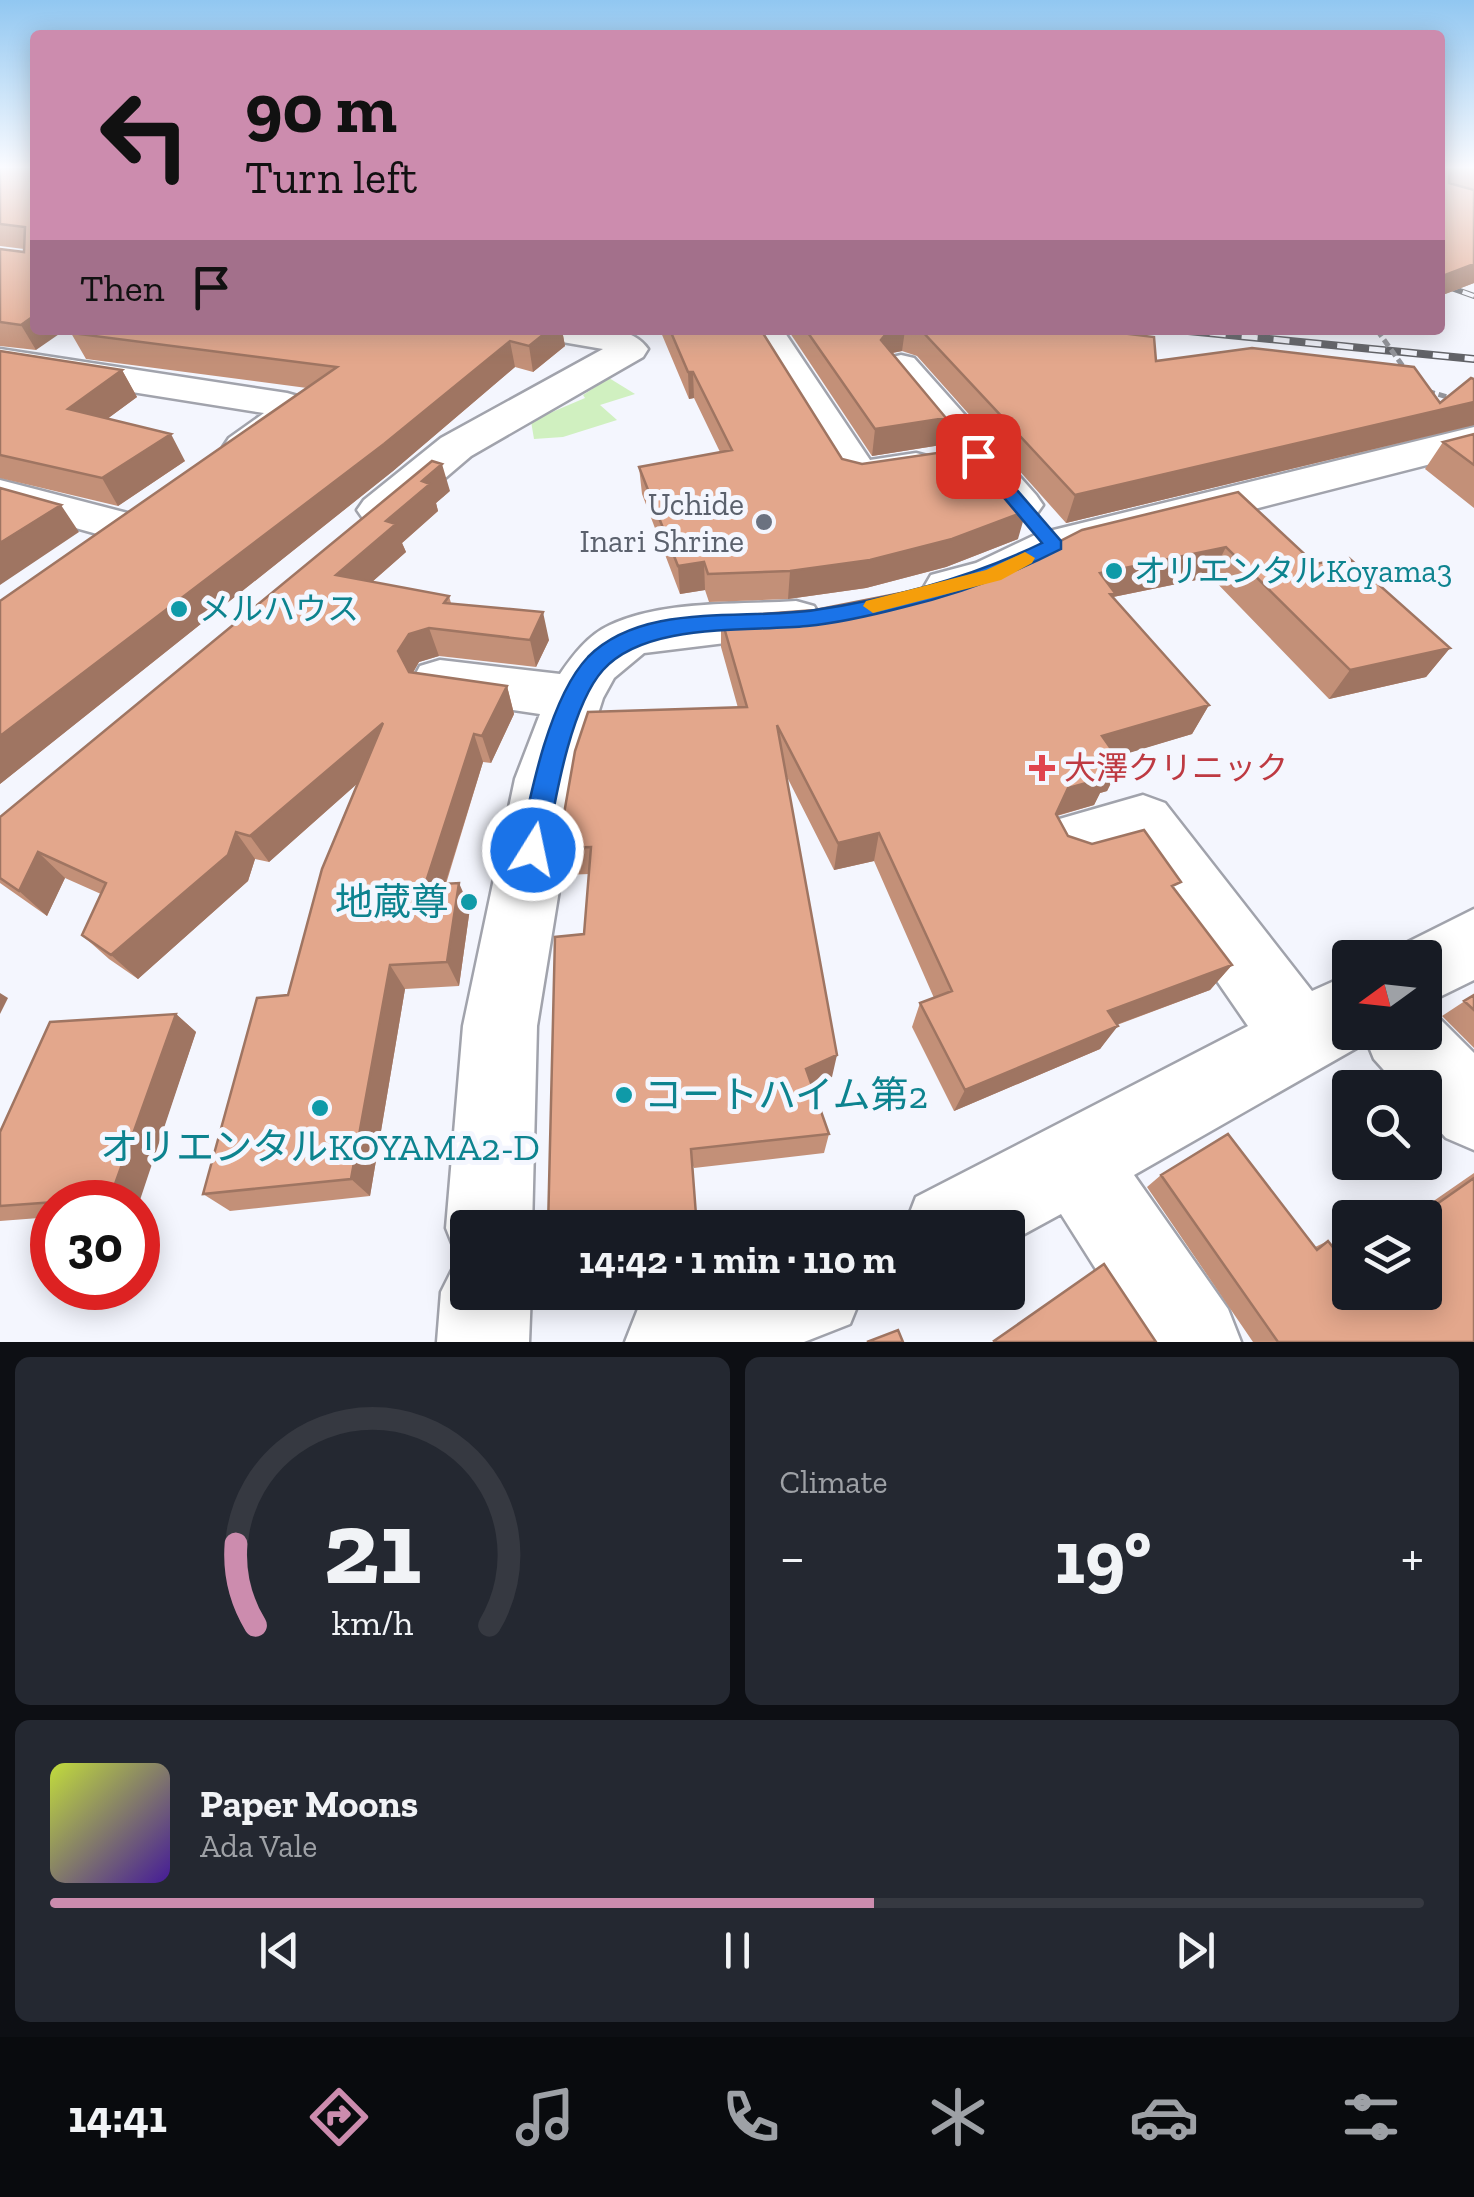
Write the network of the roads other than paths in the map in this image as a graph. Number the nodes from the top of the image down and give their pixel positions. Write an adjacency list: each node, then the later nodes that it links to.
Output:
1 (589, 335): 11 (street)
2 (768, 335): 8 (street)
3 (83, 339): 5 (street)
4 (0, 360): 5 (street)
5 (45, 366): 9 (street)
6 (901, 366): 8 (street)
7 (1474, 440): 12 (street)
8 (978, 456): 12 (street)
9 (207, 474)
10 (0, 493): 13 (street)
11 (349, 535)
12 (1054, 545): 15 (street)
13 (83, 557)
14 (440, 681): 15 (street)
15 (575, 697): 23 (street)
16 (1079, 840): 19 (street)
17 (1474, 942): 18 (street)
18 (1442, 960)
19 (1326, 1024): 22 (street)
20 (1418, 1050): 21 (street)
21 (1474, 1110)
22 (1076, 1162): 24 (street); 29 (street)
23 (491, 1210)
24 (981, 1210)
25 (485, 1310): 28 (street)
26 (766, 1310): 27 (street)
27 (677, 1341)
28 (484, 1342)
29 (1195, 1342)

